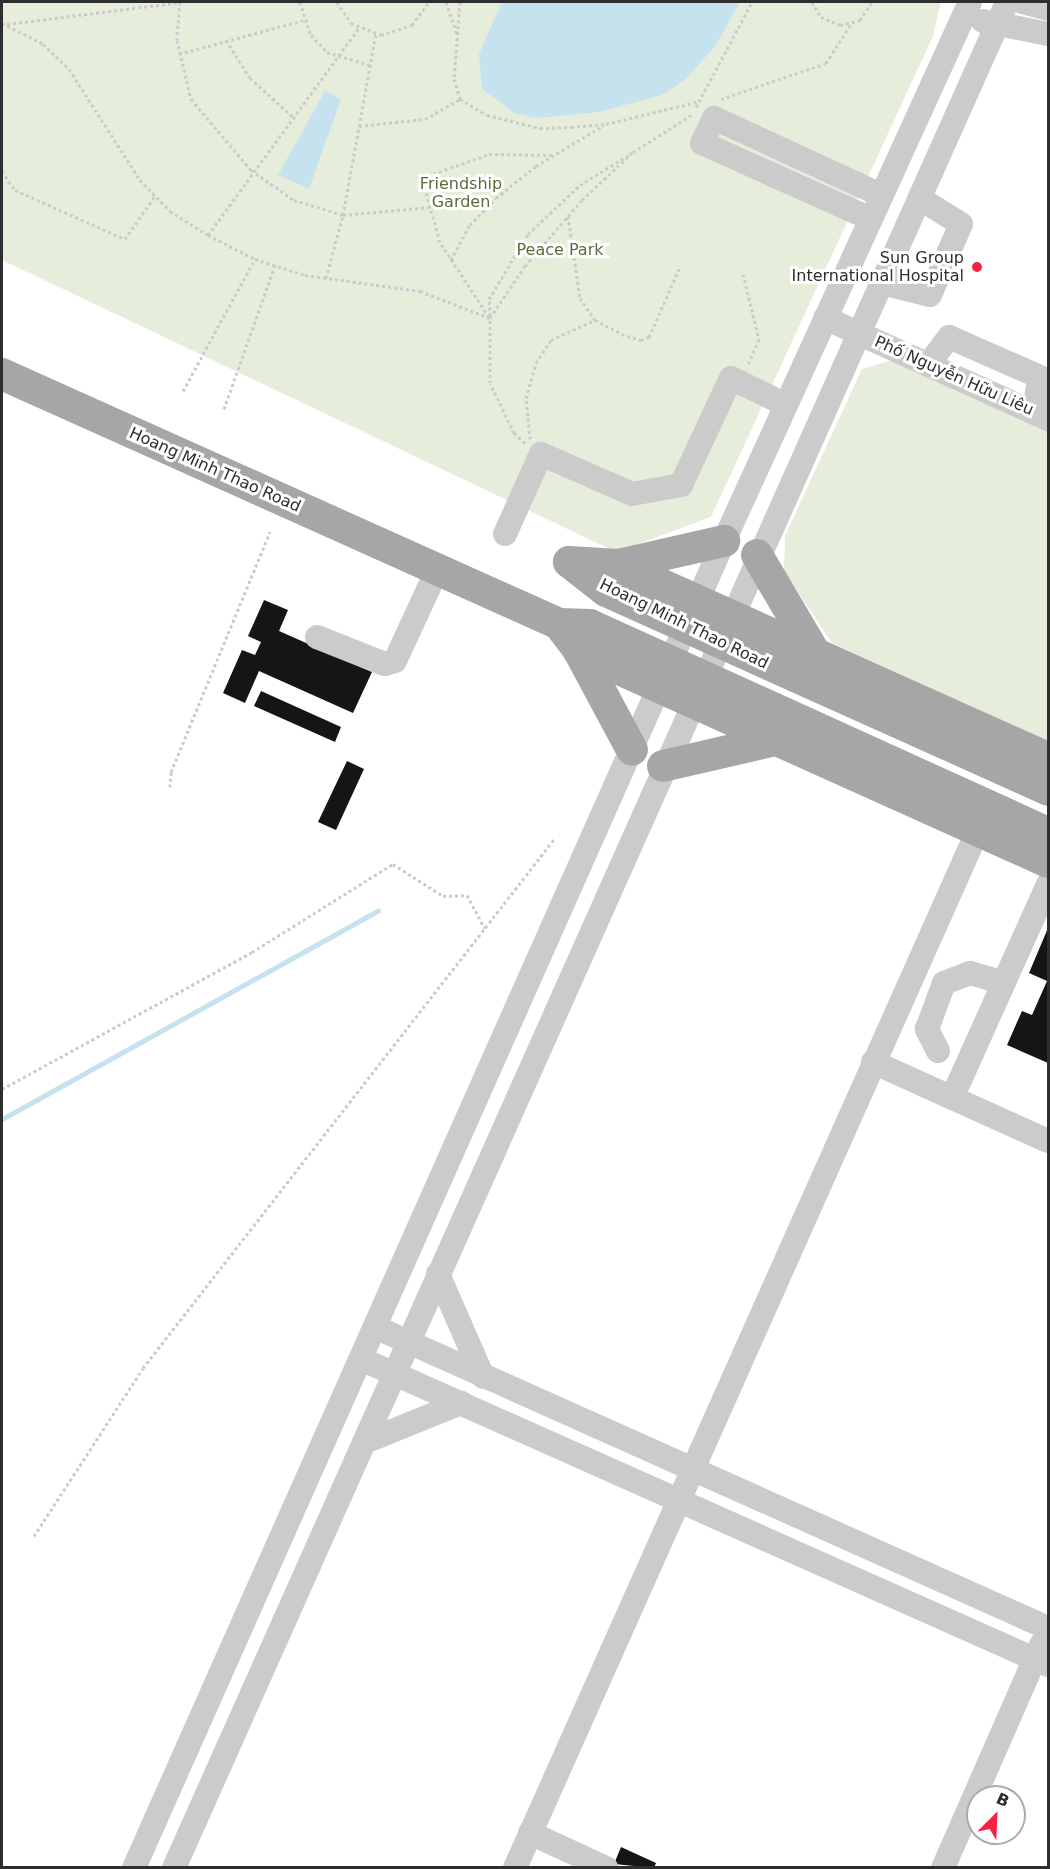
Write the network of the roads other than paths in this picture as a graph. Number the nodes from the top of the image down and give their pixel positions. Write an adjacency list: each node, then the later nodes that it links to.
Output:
1 (1007, 2): 5 (street)
2 (1022, 2): 4 (street)
3 (965, 5): 5 (street); 7 (street)
4 (1048, 9)
5 (995, 27): 6 (street); 8 (street)
6 (1048, 34)
7 (881, 195): 9 (street); 9 (street)
8 (919, 198): 10 (street); 10 (street)
9 (871, 219): 11 (street)
10 (882, 283): 12 (street)
11 (825, 318): 12 (street, Phố Nguyễn Hữu Liêu); 15 (street)
12 (859, 334): 13 (street, Phố Nguyễn Hữu Liêu); 19 (street)
13 (928, 365): 16 (street, Phố Nguyễn Hữu Liêu); 16 (street)
14 (2, 374): 21 (main road, Hoang Minh Thao Road)
15 (786, 405): 17 (street); 18 (street)
16 (1041, 416)
17 (505, 534)
18 (724, 541): 22 (main road); 23 (street)
19 (757, 555): 24 (street); 27 (main road)
20 (569, 562): 22 (main road, Hoang Minh Thao Road)
21 (437, 570): 25 (street); 26 (main road, Hoang Minh Thao Road)
22 (612, 578): 23 (main road, Hoang Minh Thao Road); 26 (main road)
23 (692, 615): 24 (main road, Hoang Minh Thao Road); 28 (street)
24 (724, 629): 27 (main road, Hoang Minh Thao Road); 29 (street)
25 (317, 637)
26 (585, 638): 28 (main road, Hoang Minh Thao Road); 31 (main road)
27 (810, 668): 32 (main road, Hoang Minh Thao Road); 34 (main road, Hoang Minh Thao Road)
28 (665, 675): 29 (main road, Hoang Minh Thao Road); 31 (street)
29 (697, 689): 30 (main road, Hoang Minh Thao Road); 33 (street)
30 (785, 730): 33 (main road); 35 (main road, Hoang Minh Thao Road); 36 (main road, Hoang Minh Thao Road)
31 (632, 750): 45 (street)
32 (1048, 758)
33 (663, 766): 44 (street)
34 (1048, 790)
35 (978, 830): 37 (main road, Hoang Minh Thao Road); 41 (street)
36 (1048, 833)
37 (1048, 862)
38 (1046, 896): 39 (street)
39 (1004, 983): 40 (street); 42 (street)
40 (938, 1052)
41 (873, 1062): 42 (street); 52 (street)
42 (952, 1098): 43 (street)
43 (1048, 1141)
44 (438, 1274): 46 (street); 49 (street)
45 (375, 1327): 46 (street); 47 (street)
46 (407, 1343): 48 (street); 49 (street)
47 (361, 1359): 48 (street); 57 (street)
48 (394, 1375): 50 (street); 51 (street)
49 (483, 1377): 52 (street)
50 (461, 1404): 51 (street); 53 (street)
51 (365, 1442): 58 (street)
52 (692, 1468): 53 (street); 54 (street)
53 (678, 1500): 55 (street); 56 (street)
54 (1048, 1627): 55 (street)
55 (1042, 1662): 61 (street)
56 (530, 1833): 59 (street); 60 (street)
57 (134, 1868)
58 (174, 1868)
59 (515, 1868)
60 (606, 1868)
61 (943, 1868)

